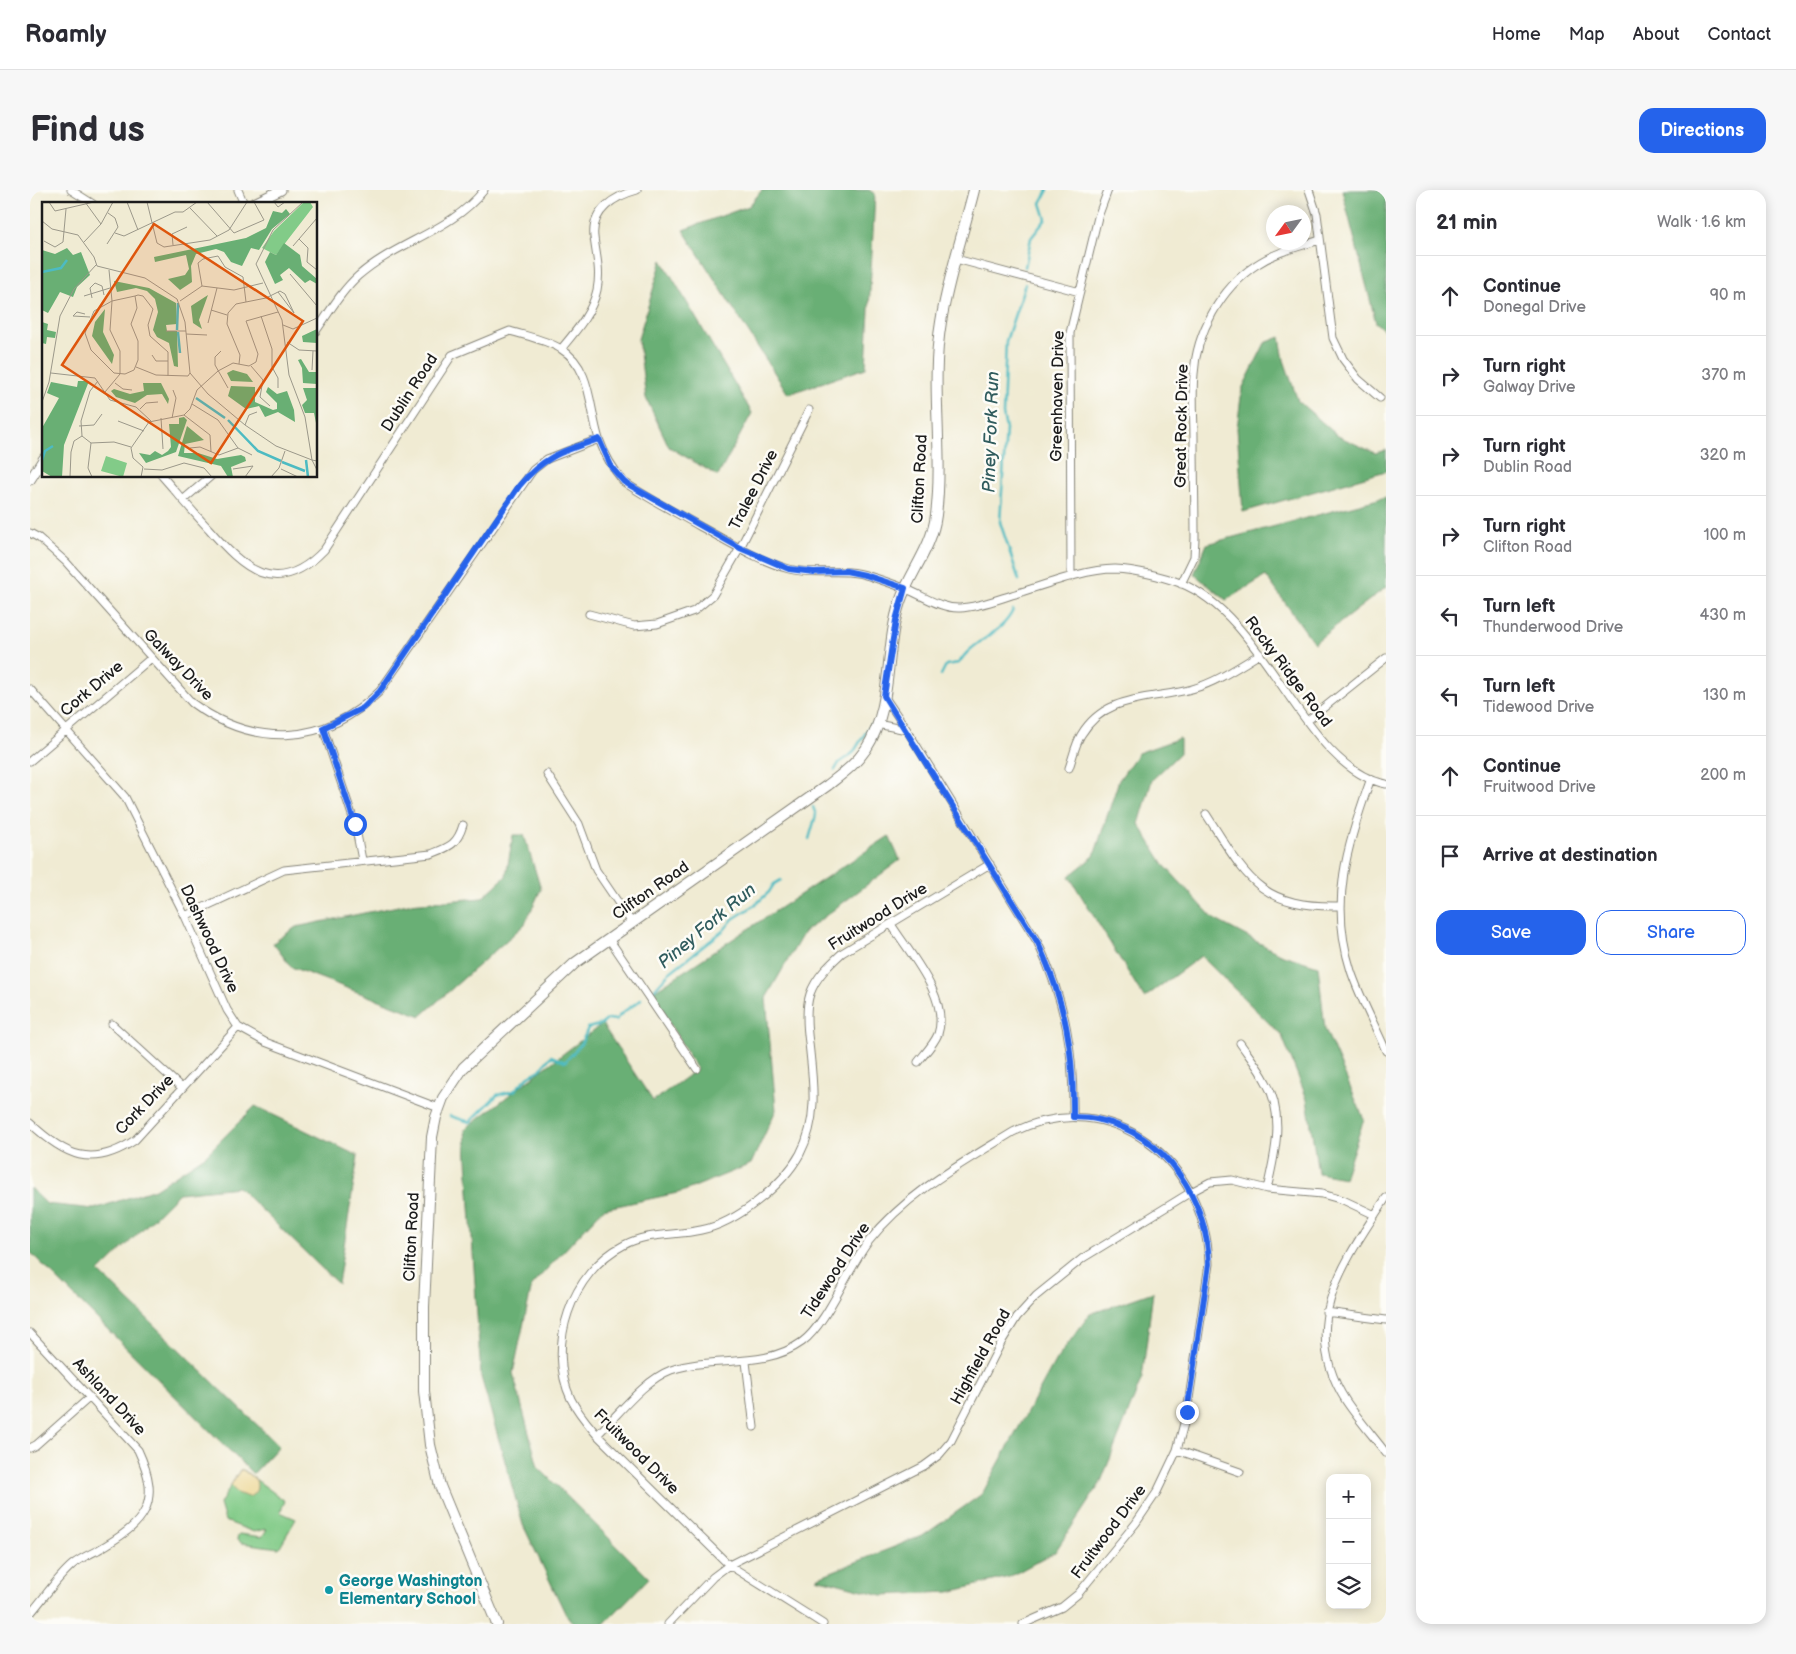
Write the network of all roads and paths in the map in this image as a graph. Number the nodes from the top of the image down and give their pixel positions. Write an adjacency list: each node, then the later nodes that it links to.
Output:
1 (72, 190): 9 (street)
2 (238, 190): 10 (street)
3 (281, 190): 11 (street)
4 (484, 190): 15 (street)
5 (636, 190): 16 (street)
6 (974, 190): 13 (main road, Clifton Road)
7 (1108, 190): 14 (street, Greenhaven Drive)
8 (1309, 190): 12 (street)
9 (90, 202)
10 (243, 202)
11 (256, 202)
12 (1320, 240): 17 (street); 28 (street, Great Rock Drive)
13 (956, 259): 14 (street); 29 (main road, Clifton Road)
14 (1080, 292): 27 (street, Greenhaven Drive)
15 (318, 328)
16 (561, 349): 19 (street, Dublin Road); 24 (street, Dublin Road)
17 (1380, 398)
18 (809, 410): 26 (street, Tralee Drive)
19 (599, 439): 26 (street, Dublin Road); 38 (street, Galway Drive)
20 (42, 461): 23 (street)
21 (164, 478): 24 (street, Dublin Road)
22 (208, 478): 24 (street)
23 (30, 480)
24 (184, 500)
25 (30, 533): 33 (street, Galway Drive)
26 (740, 548): 29 (street, Dublin Road); 30 (street, Tralee Drive)
27 (1071, 577): 28 (street, Rocky Ridge Road); 29 (street, Rocky Ridge Road)
28 (1181, 584): 31 (street, Rocky Ridge Road)
29 (905, 588): 35 (main road, Clifton Road)
30 (589, 614)
31 (1260, 654): 36 (street, Rocky Ridge Road); 42 (street)
32 (1386, 658): 36 (street)
33 (150, 659): 38 (street, Galway Drive); 39 (street, Cork Drive)
34 (30, 689): 39 (street, Dashwood Drive)
35 (884, 696): 37 (main road, Clifton Road); 40 (street)
36 (1307, 721): 44 (street, Rocky Ridge Road)
37 (877, 724): 40 (street); 52 (main road, Clifton Road)
38 (323, 728): 48 (street)
39 (66, 729): 41 (street, Cork Drive); 51 (street, Dashwood Drive)
40 (907, 730): 49 (street)
41 (30, 761)
42 (1069, 768)
43 (547, 774): 52 (street)
44 (1370, 781): 45 (street, Rocky Ridge Road); 50 (street)
45 (1386, 784)
46 (1206, 814): 50 (street)
47 (463, 825): 48 (street)
48 (362, 860): 51 (street)
49 (990, 864): 53 (street, Fruitwood Drive); 63 (street)
50 (1340, 906): 58 (street)
51 (185, 916): 56 (street, Dashwood Drive)
52 (632, 923): 54 (main road, Clifton Road)
53 (891, 924): 59 (street); 75 (street, Fruitwood Drive)
54 (609, 939): 60 (street); 62 (main road, Clifton Road)
55 (112, 1024): 61 (street)
56 (238, 1027): 61 (street, Cork Drive); 62 (street, Dashwood Drive)
57 (1240, 1043): 65 (street)
58 (1386, 1051)
59 (918, 1062)
60 (697, 1069)
61 (182, 1088): 64 (street, Cork Drive)
62 (439, 1108): 82 (main road, Clifton Road)
63 (1073, 1117): 66 (street, Tidewood Drive); 72 (street, Tidewood Drive)
64 (30, 1124)
65 (1267, 1188): 66 (street, Highfield Road); 68 (street, Highfield Road)
66 (1191, 1192): 77 (street, Fruitwood Drive); 80 (street, Highfield Road)
67 (1386, 1198): 68 (street)
68 (1375, 1215): 69 (street)
69 (1326, 1312): 70 (street); 78 (street)
70 (1386, 1320)
71 (30, 1333): 73 (street, Ashland Drive)
72 (746, 1362): 74 (street); 75 (street, Tidewood Drive)
73 (90, 1397): 76 (street); 81 (street, Ashland Drive)
74 (754, 1427)
75 (598, 1435): 80 (street, Fruitwood Drive)
76 (30, 1448)
77 (1177, 1450): 79 (street); 85 (street, Fruitwood Drive)
78 (1386, 1453)
79 (1240, 1472)
80 (728, 1565): 83 (street, Highfield Road); 84 (street, Fruitwood Drive)
81 (30, 1614)
82 (497, 1624)
83 (668, 1624)
84 (823, 1624)
85 (1023, 1624)

